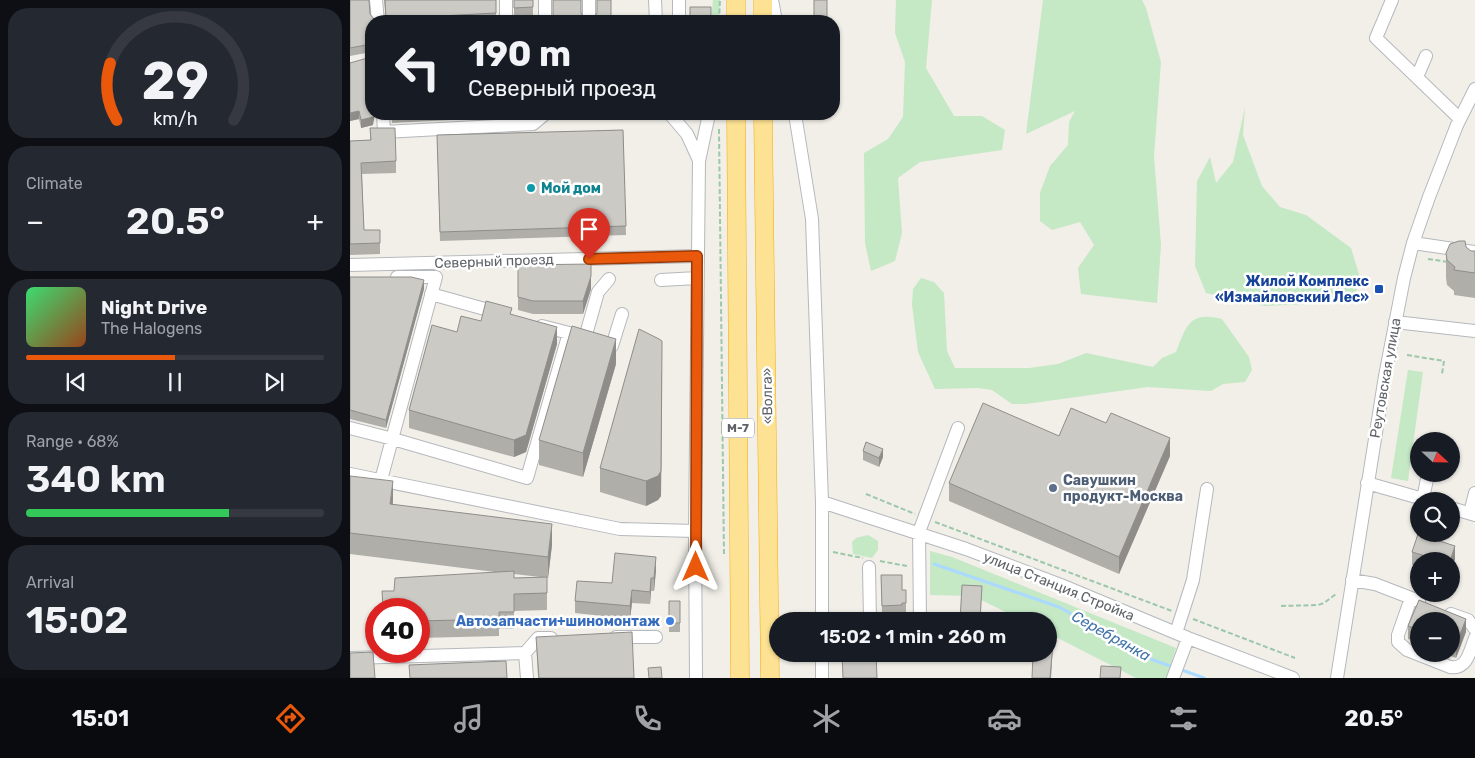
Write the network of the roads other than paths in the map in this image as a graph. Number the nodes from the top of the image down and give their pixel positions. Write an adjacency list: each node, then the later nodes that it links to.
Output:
1 (376, 0): 11 (street)
2 (506, 0): 12 (street)
3 (545, 0): 13 (street)
4 (589, 0): 14 (street)
5 (655, 0): 15 (street)
6 (678, 0): 16 (street)
7 (735, 0): 17 (street); 18 (highway)
8 (762, 0): 19 (highway)
9 (772, 0): 20 (street)
10 (1392, 0): 22 (street)
11 (377, 15)
12 (506, 15)
13 (545, 15)
14 (589, 15)
15 (656, 15)
16 (679, 15)
17 (731, 15)
18 (736, 15)
19 (763, 15)
20 (775, 15)
21 (1426, 56): 22 (street)
22 (1417, 77): 24 (street)
23 (1475, 89): 24 (street, Реутовская улица)
24 (1460, 119): 33 (street, Реутовская улица)
25 (383, 120): 26 (street)
26 (538, 120)
27 (675, 120): 32 (street)
28 (708, 120): 32 (street)
29 (736, 120): 84 (highway, «Волга» / М-7)
30 (764, 120): 85 (highway, «Волга» / М-7)
31 (796, 120): 58 (street)
32 (699, 161): 34 (street)
33 (1413, 244): 35 (street); 44 (street, Реутовская улица)
34 (697, 256): 36 (street, Северный проезд); 38 (street)
35 (1474, 257)
36 (350, 265)
37 (388, 278): 41 (street)
38 (697, 278): 40 (street); 61 (street)
39 (609, 279): 48 (street)
40 (661, 280)
41 (431, 294): 43 (street); 51 (street)
42 (622, 314): 48 (street)
43 (514, 317)
44 (1395, 322): 46 (street); 54 (street, Реутовская улица)
45 (532, 323): 47 (street)
46 (1475, 332)
47 (568, 333): 48 (street); 51 (street)
48 (584, 338)
49 (350, 428): 51 (street)
50 (958, 428): 62 (street)
51 (392, 439): 53 (street)
52 (350, 474): 53 (street)
53 (382, 480): 61 (street)
54 (1367, 483): 57 (street); 64 (street, Реутовская улица)
55 (1207, 489): 72 (street)
56 (1475, 493): 60 (street)
57 (1410, 495)
58 (822, 502): 62 (street, улица Станция Стройка); 68 (street)
59 (1460, 510): 60 (street)
60 (1473, 514)
61 (695, 530): 83 (street)
62 (918, 532): 70 (street); 72 (street, улица Станция Стройка)
63 (869, 567): 69 (street)
64 (1352, 580): 65 (street); 88 (street, Реутовская улица)
65 (1410, 598)
66 (1410, 601): 77 (street)
67 (1422, 602): 71 (street)
68 (822, 612)
69 (870, 612)
70 (920, 612)
71 (1475, 630)
72 (1176, 633): 76 (street, улица Станция Стройка)
73 (656, 637): 75 (street)
74 (568, 638): 78 (street)
75 (607, 638)
76 (1188, 638): 81 (street); 87 (street, улица Станция Стройка)
77 (1475, 638)
78 (525, 653): 79 (street); 82 (street)
79 (350, 658)
80 (822, 662): 86 (street)
81 (1175, 673)
82 (527, 678)
83 (696, 678)
84 (740, 678)
85 (770, 678)
86 (822, 678)
87 (1294, 678)
88 (1337, 678)

